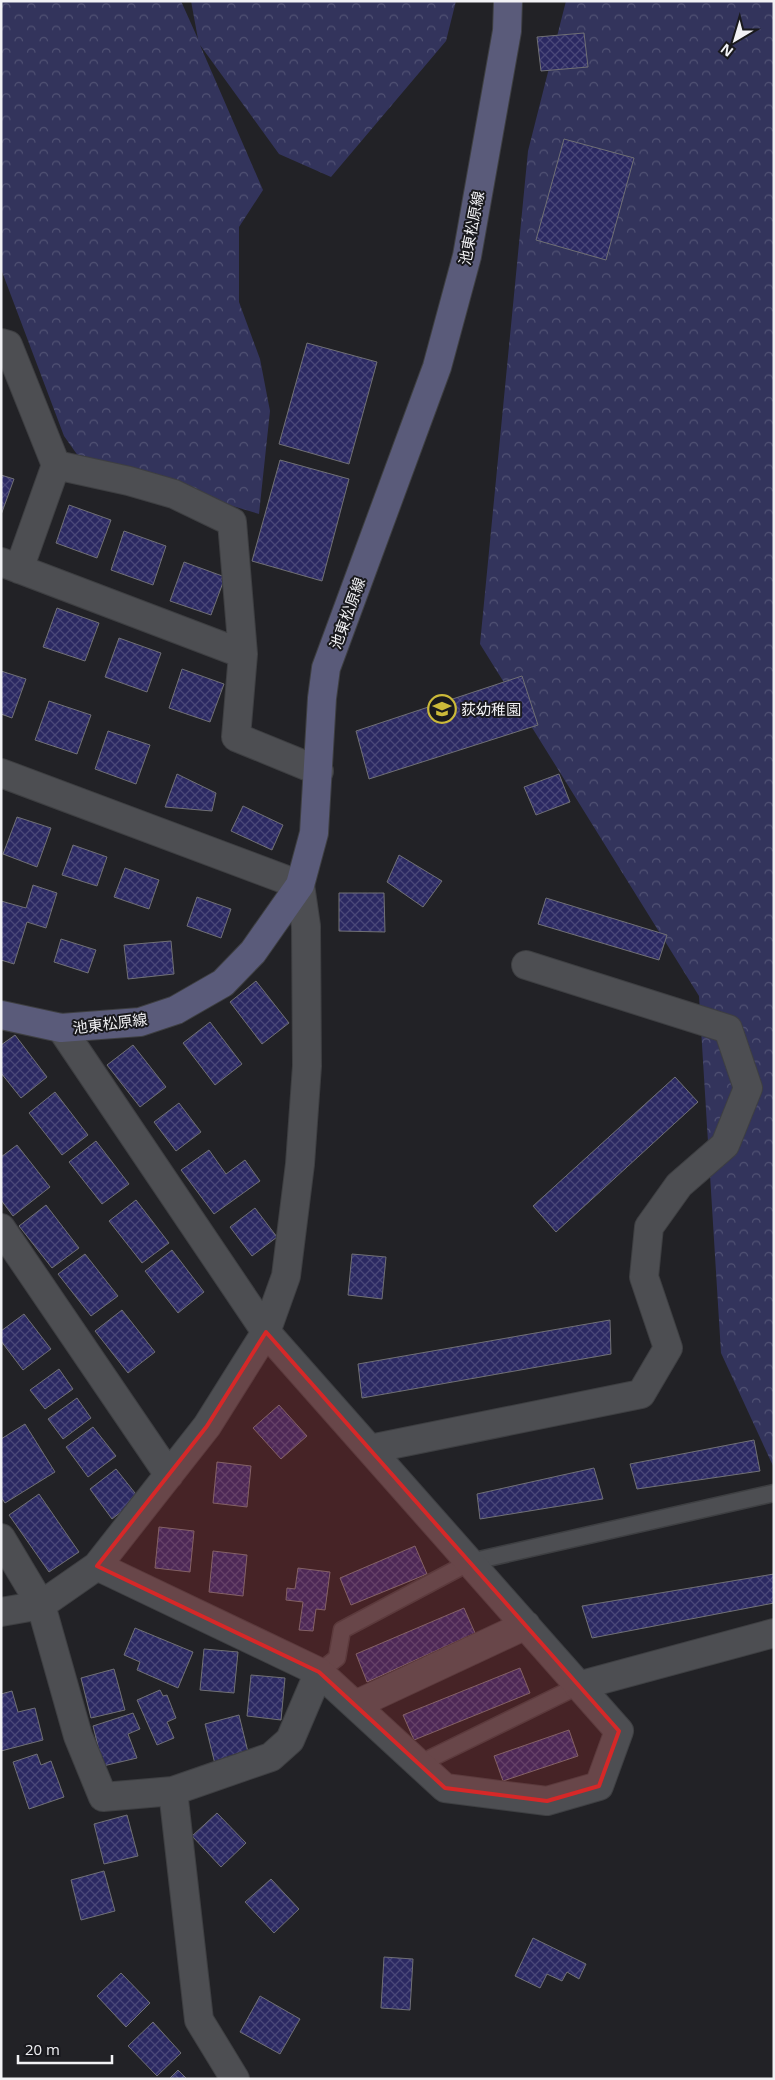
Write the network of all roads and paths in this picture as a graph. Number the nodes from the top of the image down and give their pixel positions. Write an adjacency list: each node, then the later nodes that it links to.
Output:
1 (508, 1): 6 (main road, 池東松原線)
2 (4, 336): 3 (street)
3 (56, 465): 4 (street); 5 (street)
4 (10, 566): 5 (street)
5 (244, 654): 6 (street)
6 (319, 771): 8 (main road, 池東松原線)
7 (1, 773): 8 (street)
8 (300, 885): 11 (main road, 池東松原線); 13 (street)
9 (526, 965): 14 (street)
10 (1, 1015): 11 (main road, 池東松原線)
11 (61, 1028): 13 (street)
12 (1, 1228): 15 (street)
13 (266, 1332): 14 (street); 15 (street)
14 (370, 1449): 18 (street)
15 (169, 1475): 19 (street)
16 (774, 1493): 18 (lane)
17 (1, 1538): 20 (street)
18 (470, 1562): 22 (street); 24 (lane)
19 (98, 1566): 20 (street); 24 (street)
20 (40, 1605): 21 (street); 28 (street)
21 (1, 1612)
22 (526, 1625): 25 (street); 26 (street)
23 (774, 1633): 25 (street)
24 (319, 1672): 26 (street); 28 (street)
25 (578, 1686): 27 (lane); 27 (street)
26 (355, 1706): 27 (street)
27 (419, 1764)
28 (173, 1792): 29 (street)
29 (235, 2079)

